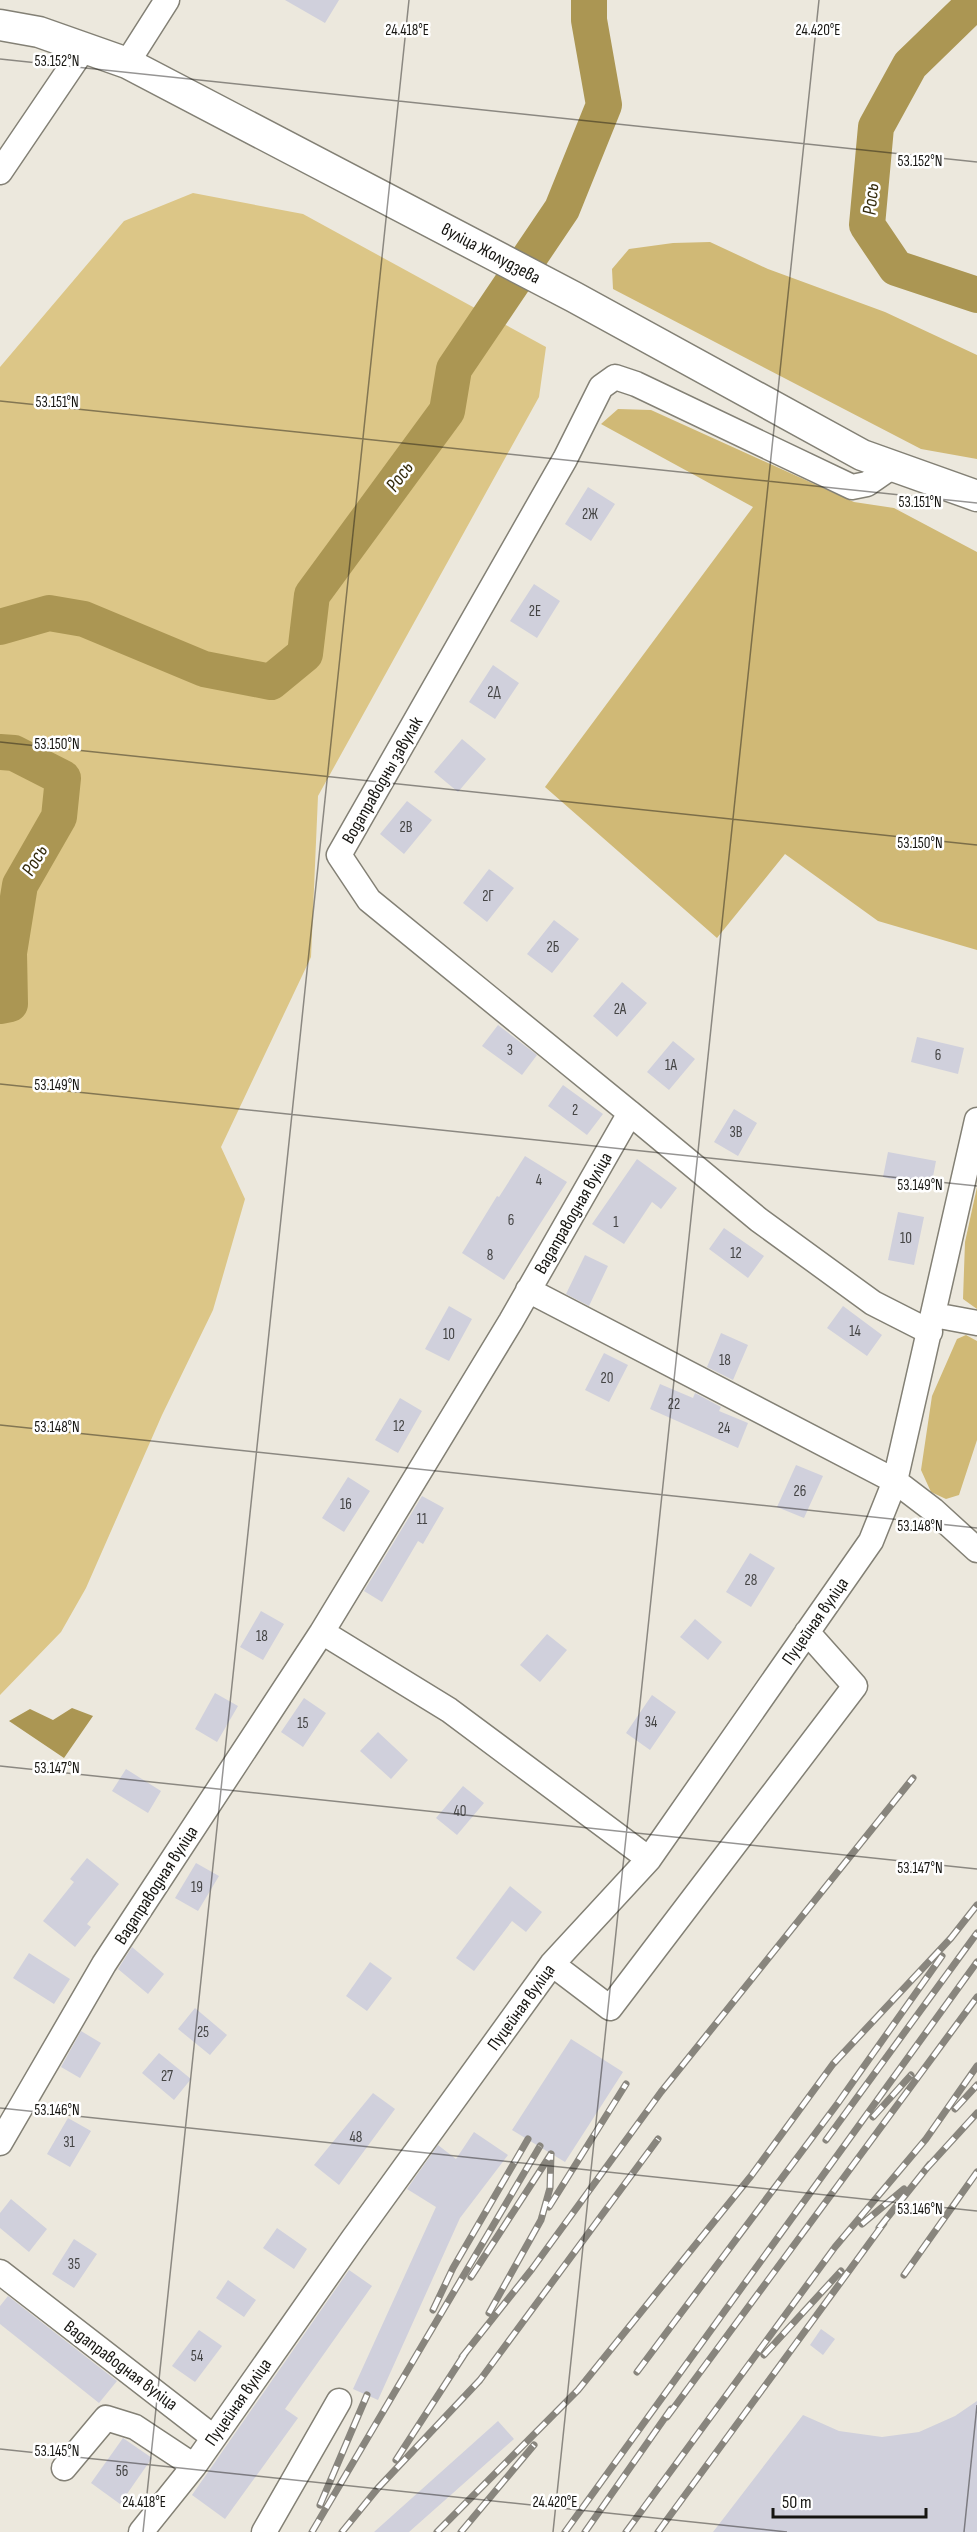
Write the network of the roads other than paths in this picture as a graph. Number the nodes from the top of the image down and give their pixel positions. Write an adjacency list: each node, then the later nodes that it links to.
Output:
1 (167, 0): 4 (street)
2 (0, 25): 3 (main road, вуліца Жолудзева)
3 (84, 48): 4 (main road, вуліца Жолудзева); 5 (street)
4 (127, 63): 6 (main road, вуліца Жолудзева)
5 (0, 172)
6 (893, 466): 7 (main road, вуліца Жолудзева); 8 (street, Водаправодны завулак)
7 (977, 495)
8 (630, 1113): 10 (street, Вадаправодная вуліца); 11 (street)
9 (977, 1120): 11 (street, Пуцейная вуліца)
10 (528, 1290): 13 (street); 15 (street, Вадаправодная вуліца)
11 (932, 1323): 12 (street); 13 (street, Пуцейная вуліца)
12 (977, 1323)
13 (895, 1481): 14 (street); 16 (street, Пуцейная вуліца)
14 (977, 1550)
15 (322, 1632): 17 (street); 19 (street, Вадаправодная вуліца)
16 (807, 1632): 17 (street, Пуцейная вуліца); 18 (street)
17 (649, 1859): 18 (street, Пуцейная вуліца)
18 (552, 1964): 22 (street, Пуцейная вуліца)
19 (0, 2144)
20 (0, 2272): 22 (street, Вадаправодная вуліца)
21 (339, 2401): 26 (street)
22 (213, 2437): 23 (street, Пуцейная вуліца)
23 (194, 2466): 24 (street); 25 (street, Пуцейная вуліца)
24 (64, 2468)
25 (141, 2532)
26 (264, 2532)

